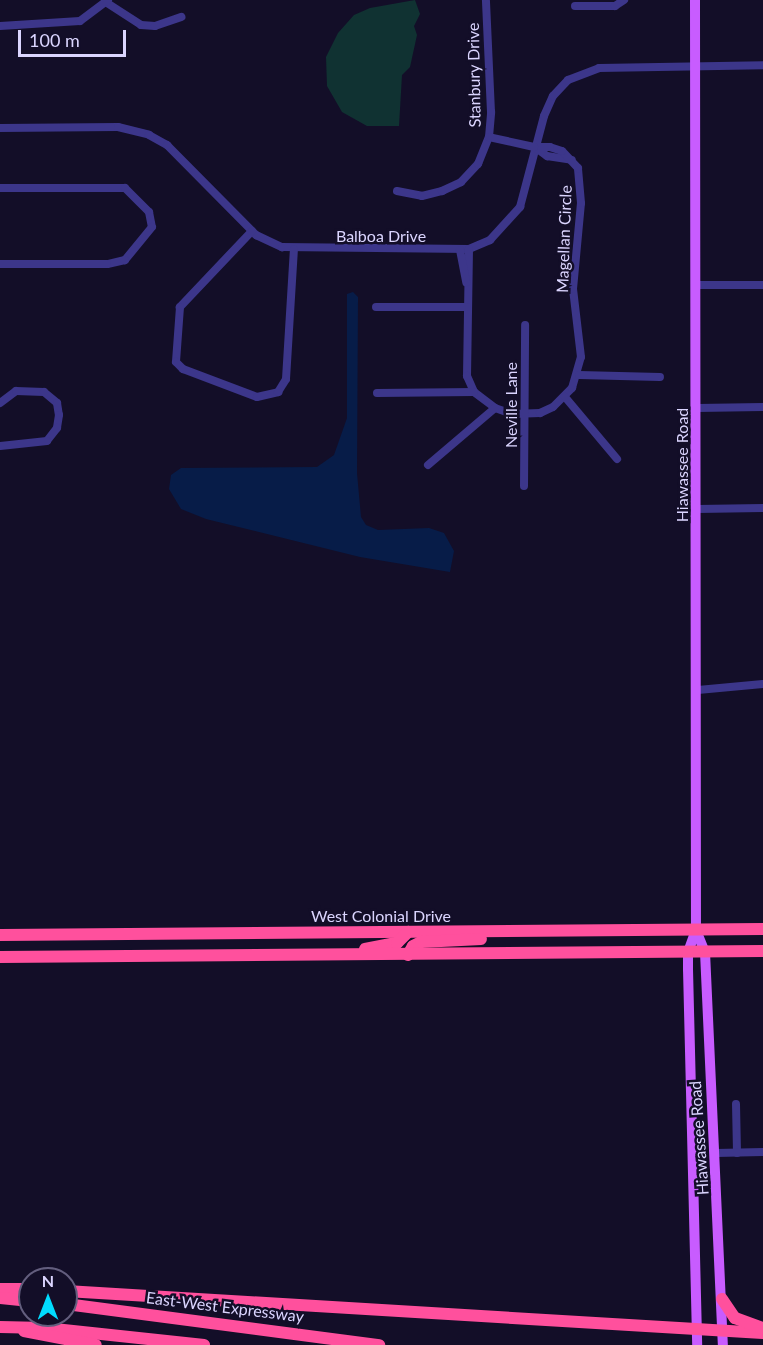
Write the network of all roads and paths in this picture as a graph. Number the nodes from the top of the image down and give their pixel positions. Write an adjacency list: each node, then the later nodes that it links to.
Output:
1 (486, 0): 11 (street, Stanbury Drive)
2 (624, 0): 5 (street)
3 (695, 0): 9 (main road, Hiawassee Road)
4 (108, 1): 6 (street); 7 (street)
5 (575, 6)
6 (181, 17)
7 (0, 26)
8 (763, 65): 9 (street, Balboa Drive)
9 (695, 66): 12 (street, Balboa Drive); 20 (main road, Hiawassee Road)
10 (0, 129): 15 (street, Balboa Drive)
11 (489, 137): 12 (street, Magellan Circle); 14 (street, Stanbury Drive)
12 (534, 147): 18 (street, Balboa Drive); 26 (street, Magellan Circle)
13 (0, 188): 19 (street)
14 (397, 191)
15 (252, 231): 16 (street, Balboa Drive); 16 (street)
16 (294, 249): 17 (street, Balboa Drive)
17 (460, 249): 18 (street, Balboa Drive); 22 (street)
18 (469, 249): 22 (street)
19 (0, 264)
20 (697, 285): 21 (street); 34 (main road, Hiawassee Road)
21 (763, 285)
22 (467, 289): 23 (street)
23 (467, 307): 24 (street); 28 (street)
24 (376, 308)
25 (525, 325): 35 (street, Neville Lane)
26 (579, 375): 27 (street); 30 (street, Magellan Circle)
27 (660, 377)
28 (474, 392): 29 (street); 33 (street)
29 (377, 393)
30 (566, 397): 35 (street, Magellan Circle); 37 (street)
31 (0, 402): 36 (street)
32 (763, 407): 34 (street)
33 (495, 408): 35 (street); 38 (street)
34 (697, 408): 41 (main road, Hiawassee Road)
35 (525, 415): 39 (street, Neville Lane)
36 (0, 446)
37 (617, 459)
38 (428, 465)
39 (524, 486)
40 (763, 508): 41 (street)
41 (698, 509): 43 (main road, Hiawassee Road)
42 (763, 684): 43 (street)
43 (698, 690): 45 (main road, Hiawassee Road)
44 (763, 929): 45 (highway, West Colonial Drive)
45 (696, 930): 47 (highway, West Colonial Drive); 51 (main road, Hiawassee Road); 52 (main road, Hiawassee Road)
46 (408, 932): 47 (highway, West Colonial Drive); 48 (highway, West Colonial Drive); 53 (highway)
47 (516, 932): 54 (highway)
48 (135, 934): 49 (highway, West Colonial Drive); 55 (highway)
49 (0, 935)
50 (763, 951): 52 (highway)
51 (688, 952): 52 (highway); 54 (highway); 71 (main road, Hiawassee Road)
52 (705, 952): 59 (main road, Hiawassee Road)
53 (337, 954): 54 (highway); 55 (highway)
54 (408, 955)
55 (134, 956): 56 (highway)
56 (0, 957)
57 (736, 1104): 60 (street)
58 (763, 1152): 60 (street)
59 (716, 1153): 60 (street); 65 (main road, Hiawassee Road)
60 (737, 1153)
61 (0, 1289): 62 (highway)
62 (18, 1289)
63 (78, 1291): 71 (highway)
64 (0, 1298): 66 (highway)
65 (722, 1299): 70 (highway); 73 (main road, Hiawassee Road)
66 (18, 1300)
67 (78, 1306): 76 (highway, East-West Expressway)
68 (0, 1328): 69 (highway)
69 (17, 1328): 74 (highway); 75 (highway)
70 (763, 1328)
71 (697, 1330): 73 (highway); 77 (main road, Hiawassee Road)
72 (763, 1333): 73 (highway)
73 (723, 1339)
74 (96, 1345)
75 (204, 1345)
76 (379, 1345)
77 (697, 1345)

